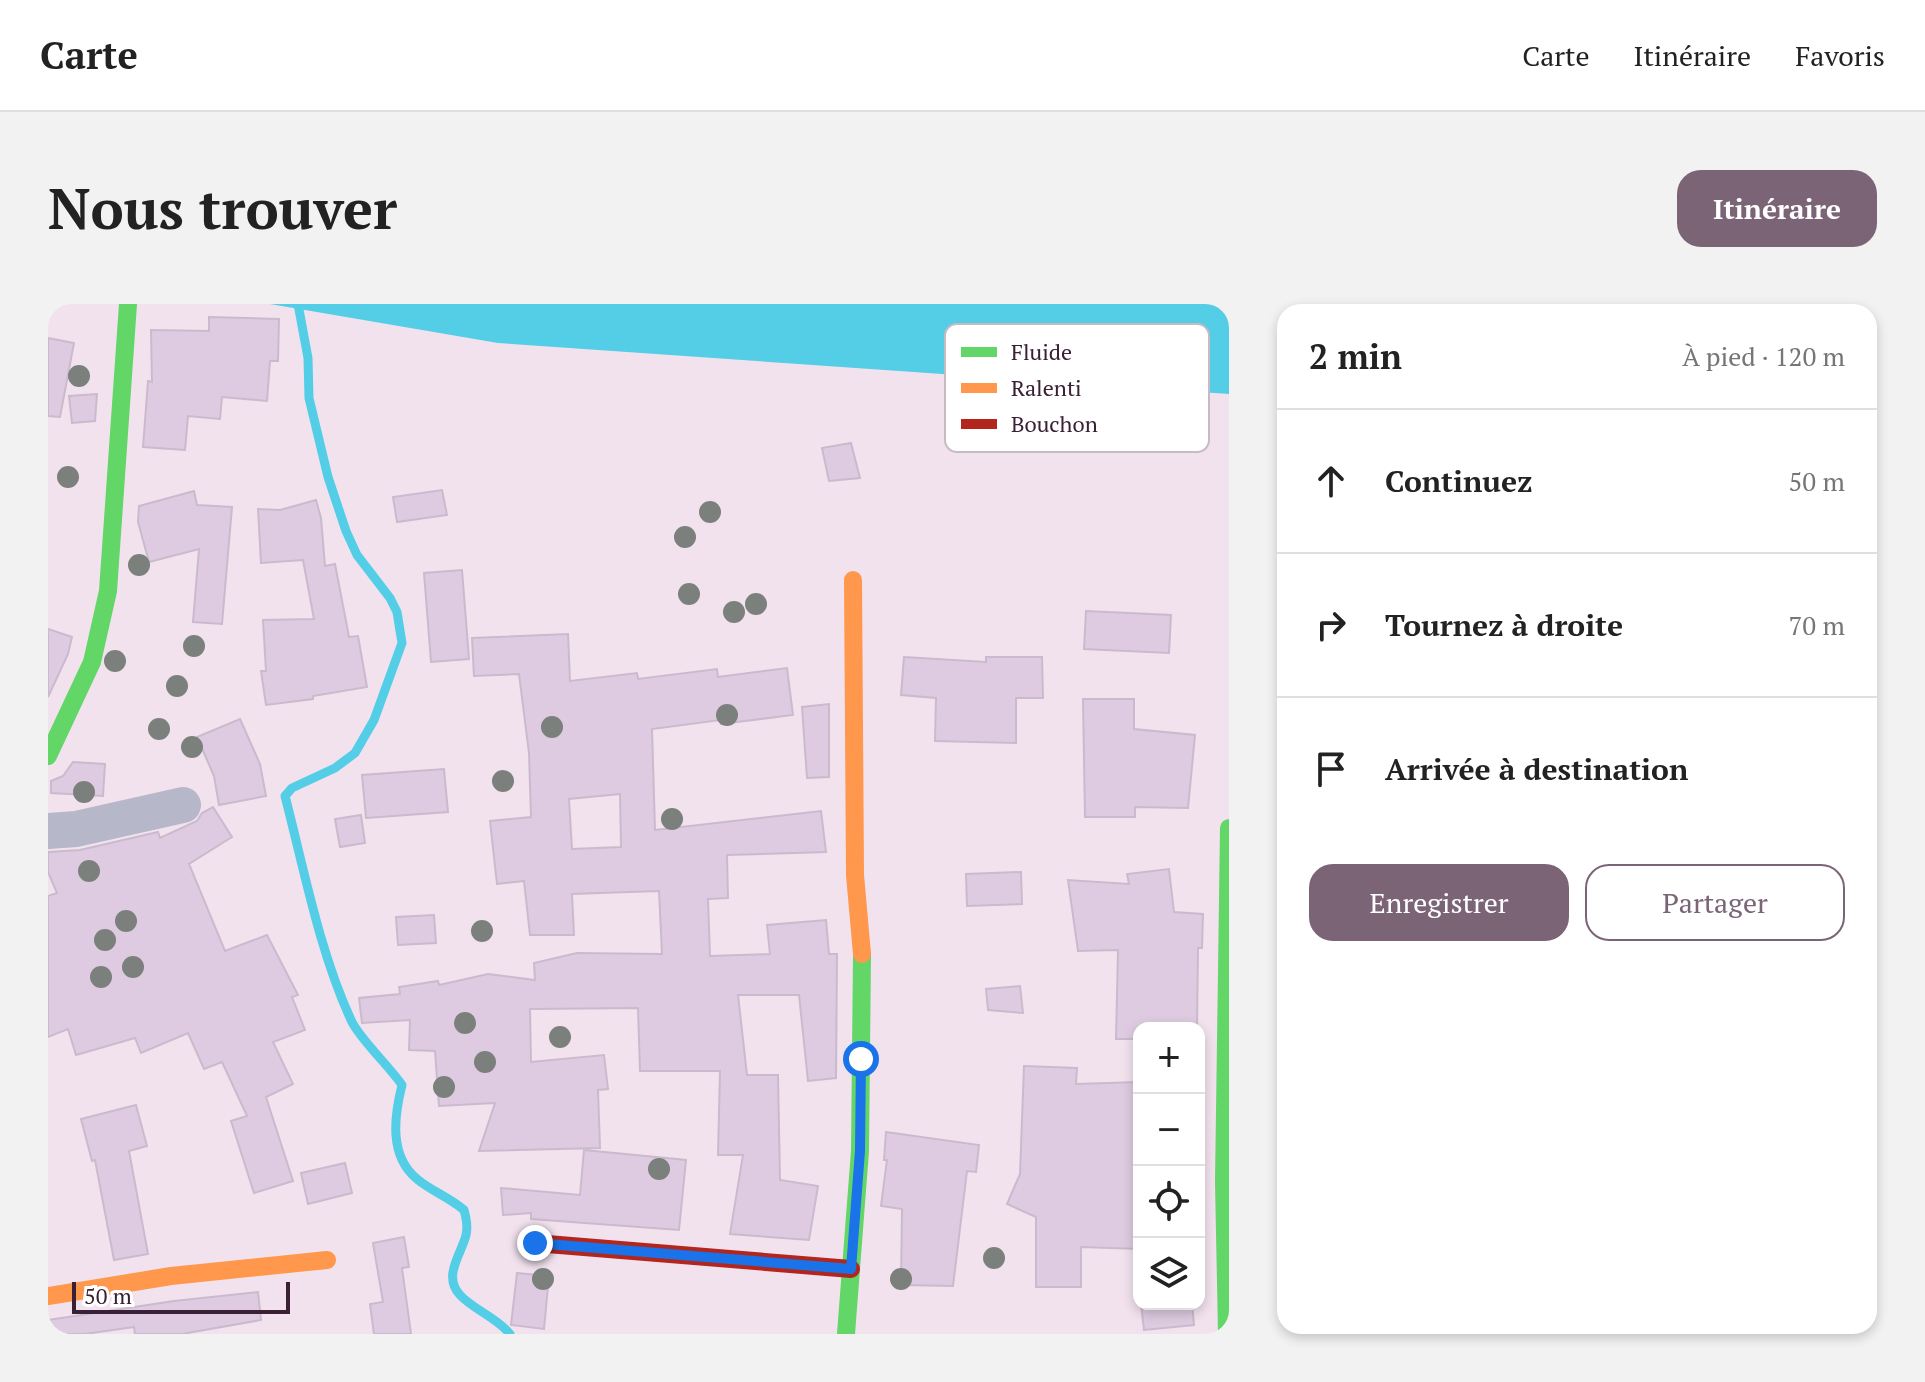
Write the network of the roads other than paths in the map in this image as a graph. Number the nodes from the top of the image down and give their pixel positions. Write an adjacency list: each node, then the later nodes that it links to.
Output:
1 (128, 304): 3 (street)
2 (853, 580): 9 (street)
3 (48, 756)
4 (183, 805): 6 (street)
5 (1229, 828): 12 (street)
6 (48, 831)
7 (535, 1243): 9 (street)
8 (327, 1260): 10 (street)
9 (851, 1269): 11 (street)
10 (48, 1296)
11 (846, 1334)
12 (1227, 1334)

